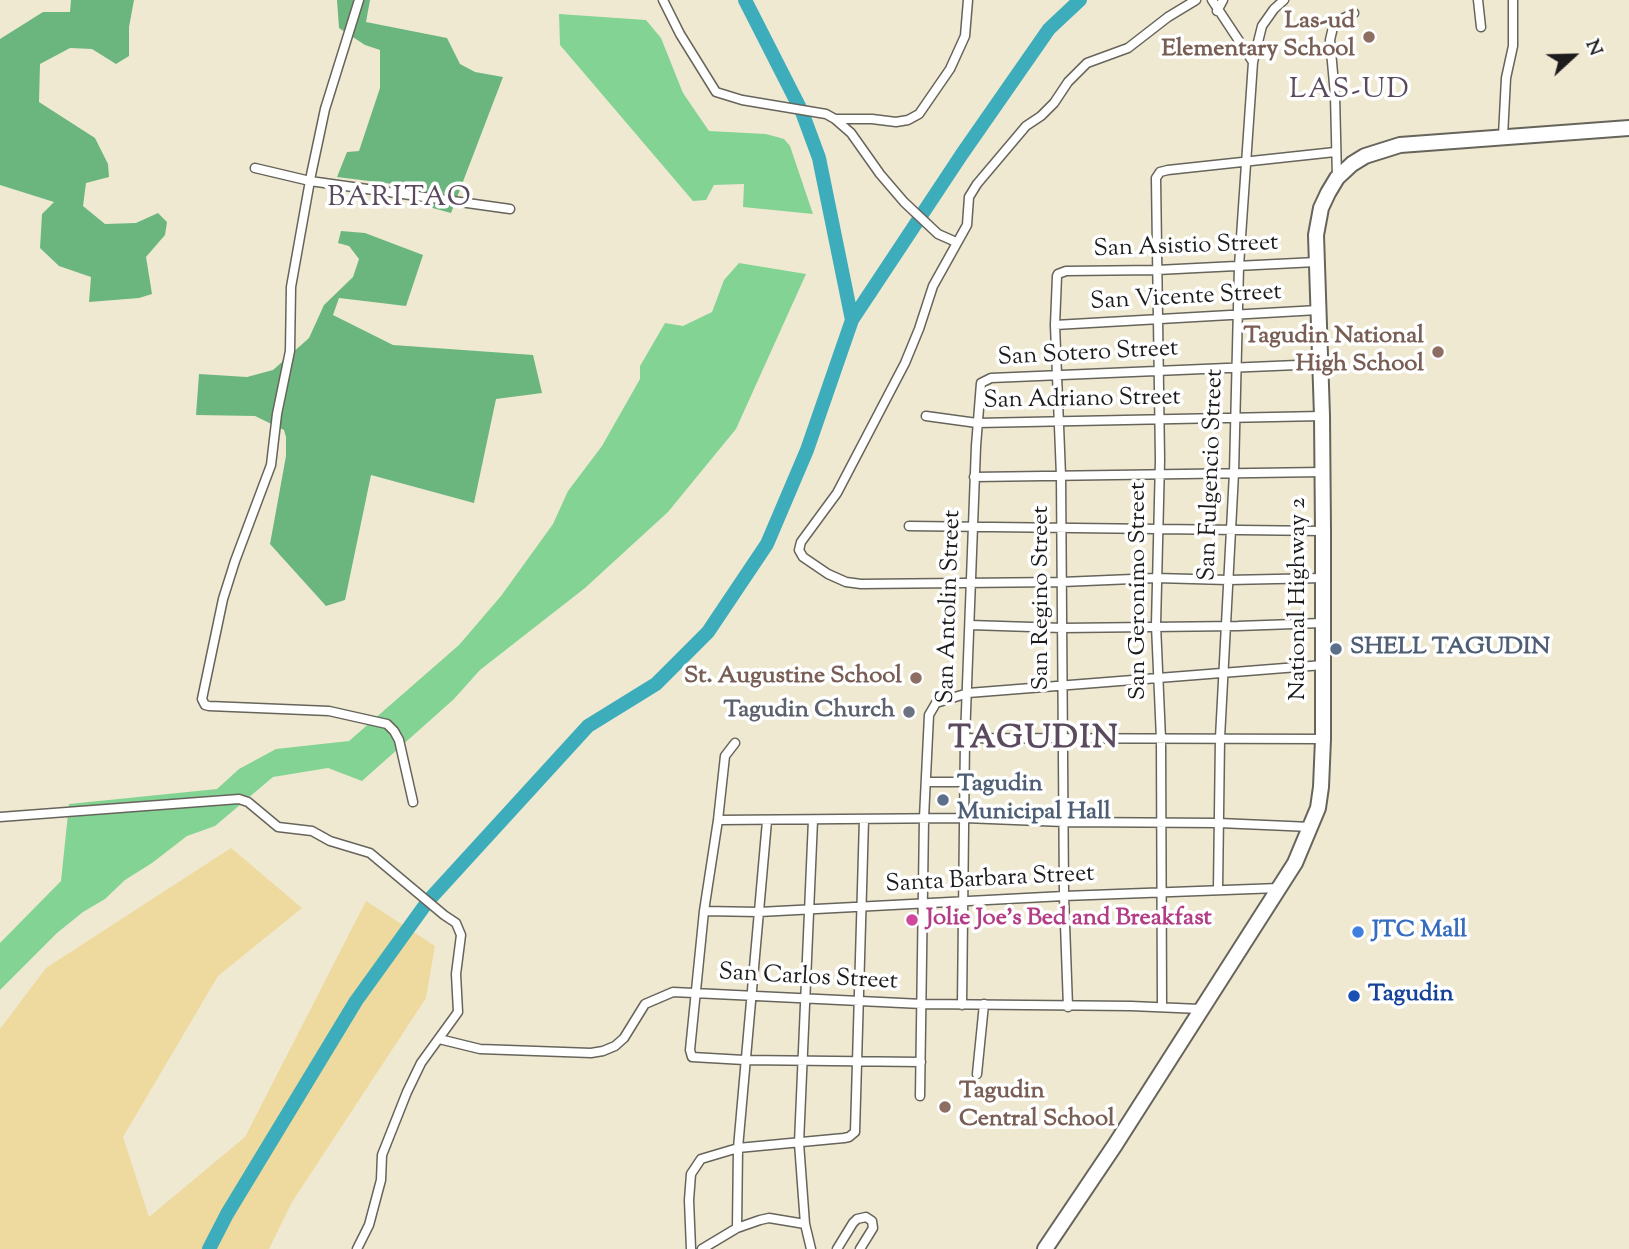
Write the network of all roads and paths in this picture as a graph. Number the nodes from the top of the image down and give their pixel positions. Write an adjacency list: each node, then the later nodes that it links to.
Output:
1 (359, 0): 21 (street)
2 (663, 0): 14 (street)
3 (968, 0): 14 (street)
4 (1196, 0): 23 (street)
5 (1212, 0): 10 (street)
6 (1223, 0): 10 (street)
7 (1284, 0): 13 (street, San Fulgencio Street)
8 (1478, 0): 12 (street)
9 (1513, 0): 16 (street)
10 (1217, 11): 13 (street)
11 (1354, 13): 17 (street)
12 (1481, 27)
13 (1253, 62): 18 (street, San Fulgencio Street)
14 (835, 119): 23 (street)
15 (1629, 128): 16 (highway, National Highway 2)
16 (1503, 136): 20 (highway, National Highway 2)
17 (1335, 152): 18 (street); 20 (street)
18 (1247, 162): 25 (street, San Fulgencio Street); 26 (street, San Geronimo Street)
19 (255, 168): 21 (street)
20 (1338, 178): 24 (highway, National Highway 2)
21 (310, 181): 22 (street); 77 (street)
22 (510, 209)
23 (956, 242): 58 (street)
24 (1316, 262): 25 (street, San Asistio Street); 28 (highway, National Highway 2)
25 (1239, 266): 26 (street, San Asistio Street); 29 (street, San Fulgencio Street)
26 (1157, 270): 27 (street, San Asistio Street); 30 (street, San Geronimo Street)
27 (1058, 274): 31 (street, San Regino Street)
28 (1318, 310): 29 (street, San Vicente Street); 32 (highway, National Highway 2)
29 (1238, 315): 30 (street, San Vicente Street); 33 (street, San Fulgencio Street)
30 (1158, 320): 31 (street, San Vicente Street); 34 (street, San Geronimo Street)
31 (1055, 325): 35 (street, San Regino Street)
32 (1321, 363): 33 (street, San Sotero Street); 38 (highway, National Highway 2)
33 (1237, 368): 34 (street, San Sotero Street); 39 (street, San Fulgencio Street)
34 (1159, 369): 35 (street, San Sotero Street); 40 (street, San Geronimo Street)
35 (1058, 376): 36 (street, San Sotero Street); 41 (street, San Regino Street)
36 (984, 380): 42 (street, San Antolin Street)
37 (926, 415): 42 (street, San Adriano Street)
38 (1322, 416): 39 (street, San Adriano Street); 43 (highway, National Highway 2)
39 (1235, 418): 40 (street, San Adriano Street); 44 (street, San Fulgencio Street)
40 (1159, 419): 41 (street, San Adriano Street); 46 (street, San Geronimo Street)
41 (1060, 422): 42 (street, San Adriano Street); 45 (street, San Regino Street)
42 (977, 423): 47 (street, San Antolin Street)
43 (1323, 472): 44 (street); 53 (highway, National Highway 2)
44 (1234, 473): 46 (street); 52 (street, San Fulgencio Street)
45 (1061, 476): 46 (street); 47 (street); 50 (street, San Regino Street)
46 (1159, 476): 51 (street, San Geronimo Street)
47 (974, 477): 49 (street, San Antolin Street)
48 (909, 526): 49 (street)
49 (973, 527): 50 (street); 58 (street, San Antolin Street)
50 (1062, 527): 51 (street); 57 (street, San Regino Street)
51 (1158, 528): 52 (street); 54 (street, San Geronimo Street)
52 (1231, 529): 53 (street); 56 (street, San Fulgencio Street)
53 (1323, 531): 55 (highway, National Highway 2)
54 (1156, 578): 56 (street); 57 (street); 61 (street, San Geronimo Street)
55 (1323, 578): 56 (street); 59 (highway, National Highway 2)
56 (1228, 580): 62 (street, San Fulgencio Street)
57 (1062, 582): 58 (street); 63 (street, San Regino Street)
58 (971, 583): 60 (street, San Antolin Street)
59 (1322, 623): 62 (street); 64 (highway, National Highway 2)
60 (970, 625): 63 (street); 68 (street, San Antolin Street)
61 (1156, 625): 62 (street); 63 (street); 66 (street, San Geronimo Street)
62 (1226, 626): 65 (street, San Fulgencio Street)
63 (1062, 628): 67 (street, San Regino Street)
64 (1322, 665): 65 (street); 73 (highway, National Highway 2)
65 (1223, 672): 66 (street); 71 (street, San Fulgencio Street)
66 (1159, 679): 67 (street); 72 (street, San Geronimo Street)
67 (1062, 687): 68 (street); 70 (street, San Regino Street)
68 (968, 693): 69 (street, San Antolin Street); 75 (street)
69 (965, 738): 70 (street); 76 (street, San Antolin Street)
70 (1063, 738): 72 (street); 85 (street, San Regino Street)
71 (1220, 738): 72 (street); 73 (street); 87 (street, San Fulgencio Street)
72 (1161, 739): 86 (street, San Geronimo Street)
73 (1323, 739): 88 (highway, National Highway 2)
74 (735, 743): 81 (street)
75 (926, 782): 76 (street); 79 (street)
76 (965, 782): 80 (street, San Antolin Street)
77 (413, 802)
78 (0, 817): 109 (street)
79 (924, 818): 80 (street); 83 (street); 94 (street)
80 (965, 818): 85 (street); 93 (street, San Antolin Street)
81 (718, 820): 84 (street); 97 (street)
82 (813, 820): 83 (street); 84 (street); 96 (street)
83 (864, 820): 95 (street)
84 (767, 821): 98 (street)
85 (1063, 822): 86 (street); 92 (street, San Regino Street)
86 (1161, 823): 87 (street); 91 (street, San Geronimo Street)
87 (1219, 823): 88 (street); 90 (street, San Fulgencio Street)
88 (1311, 827): 89 (highway, National Highway 2)
89 (1279, 888): 90 (street, Santa Barbara Street); 108 (highway, National Highway 2)
90 (1218, 890): 91 (street, Santa Barbara Street)
91 (1162, 892): 92 (street, Santa Barbara Street); 107 (street, San Geronimo Street)
92 (1064, 895): 93 (street, Santa Barbara Street); 106 (street, San Regino Street)
93 (965, 901): 94 (street, Santa Barbara Street); 105 (street, San Antolin Street)
94 (923, 904): 95 (street, Santa Barbara Street); 103 (street)
95 (863, 906): 96 (street, Santa Barbara Street); 102 (street)
96 (810, 908): 98 (street, Santa Barbara Street); 101 (street)
97 (704, 911): 98 (street, Santa Barbara Street); 99 (street)
98 (759, 912): 100 (street)
99 (695, 992): 100 (street, San Carlos Street); 109 (street, San Carlos Street); 110 (street)
100 (751, 995): 101 (street, San Carlos Street); 110 (street)
101 (806, 1000): 102 (street, San Carlos Street); 111 (street)
102 (860, 1001): 103 (street, San Carlos Street); 112 (street)
103 (922, 1004): 105 (street, San Carlos Street); 113 (street)
104 (984, 1004): 105 (street, San Carlos Street); 106 (street, San Carlos Street); 114 (street)
105 (962, 1005)
106 (1068, 1007): 107 (street, San Carlos Street)
107 (1162, 1007): 108 (street, San Carlos Street)
108 (1200, 1009): 126 (highway, National Highway 2)
109 (439, 1039): 120 (street)
110 (744, 1060): 111 (street); 117 (street)
111 (802, 1061): 112 (street); 116 (street)
112 (858, 1061): 113 (street); 116 (street)
113 (921, 1062): 115 (street)
114 (977, 1074)
115 (920, 1096)
116 (799, 1143): 117 (street); 118 (street)
117 (738, 1148): 119 (street); 121 (street)
118 (805, 1224): 119 (street); 123 (street)
119 (737, 1228): 122 (street)
120 (357, 1249)
121 (691, 1249)
122 (702, 1249)
123 (811, 1249)
124 (837, 1249): 125 (street)
125 (860, 1249)
126 (1045, 1249)

